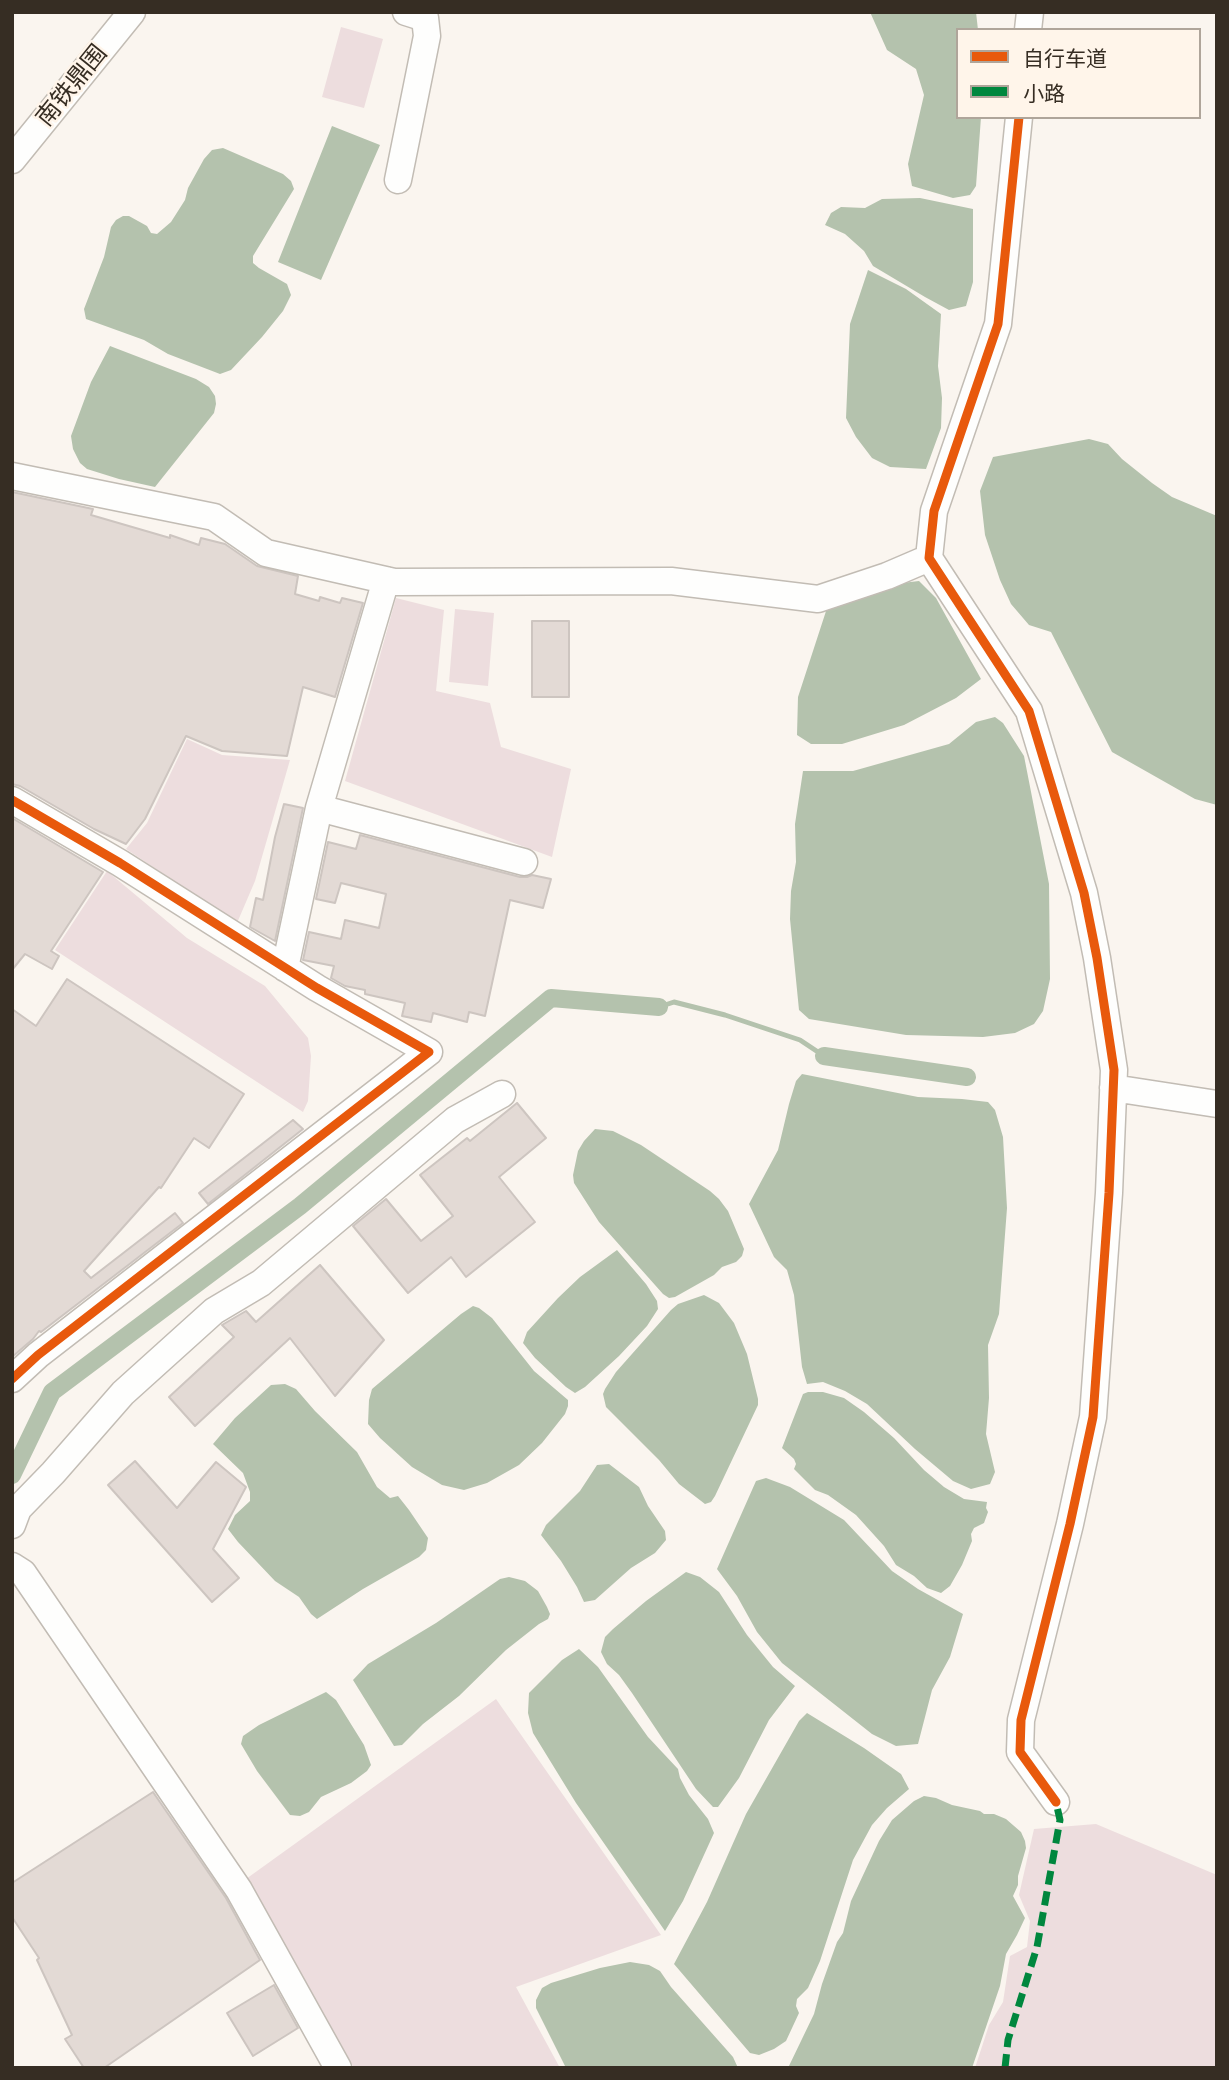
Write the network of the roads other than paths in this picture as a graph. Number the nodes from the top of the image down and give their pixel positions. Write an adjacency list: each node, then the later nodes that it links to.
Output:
1 (145, 12): 3 (street)
2 (406, 12): 6 (street)
3 (127, 19): 5 (street, 南铁鼎围)
4 (1019, 119): 8 (street)
5 (12, 160)
6 (398, 180)
7 (12, 476): 9 (street)
8 (929, 558): 9 (street); 14 (street)
9 (386, 580): 11 (street)
10 (12, 800): 13 (street)
11 (319, 808): 12 (street); 13 (street)
12 (524, 862)
13 (285, 968): 17 (street)
14 (1113, 1087): 16 (street); 20 (street)
15 (502, 1094): 18 (street)
16 (1217, 1104)
17 (12, 1379)
18 (12, 1525)
19 (12, 1566): 21 (street)
20 (1056, 1802)
21 (338, 2068)

